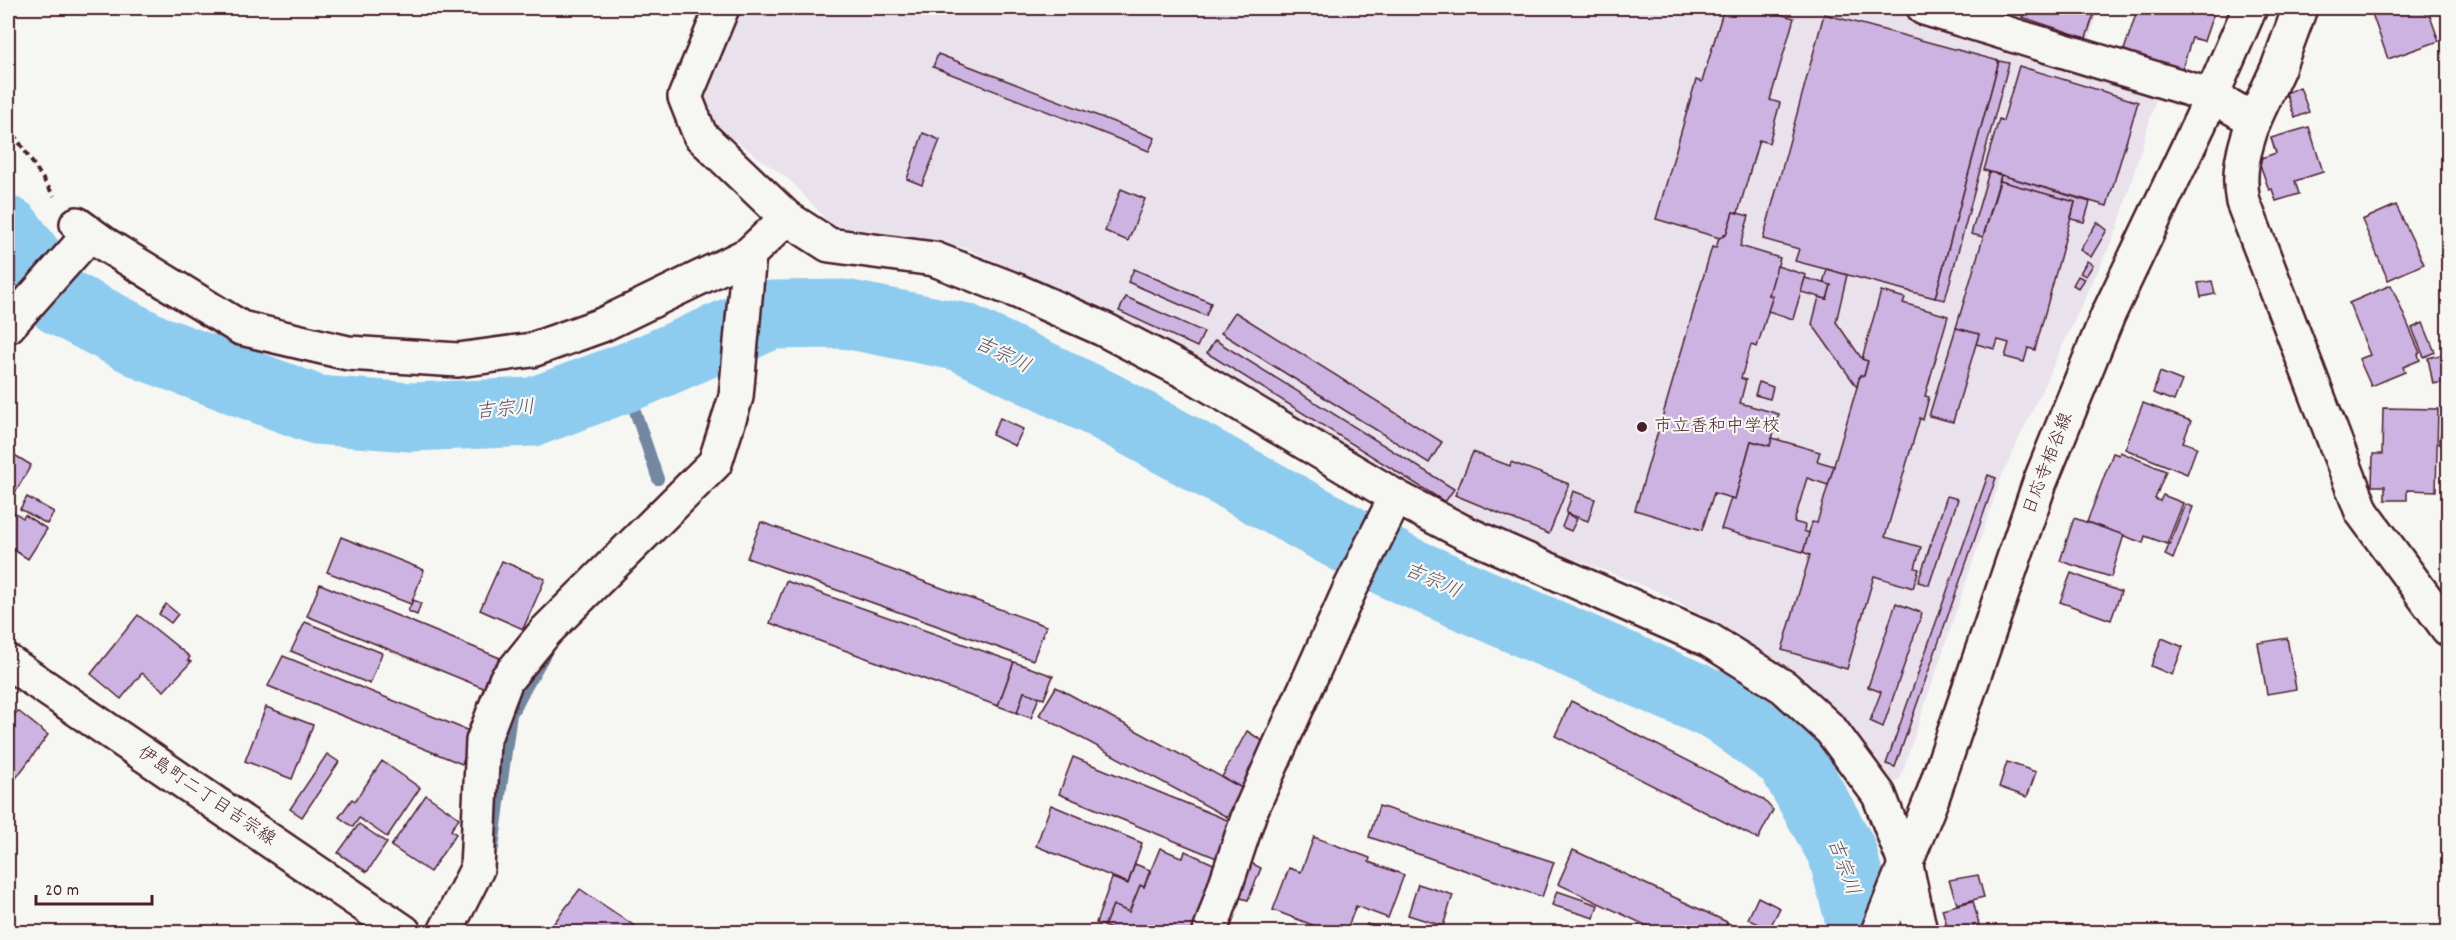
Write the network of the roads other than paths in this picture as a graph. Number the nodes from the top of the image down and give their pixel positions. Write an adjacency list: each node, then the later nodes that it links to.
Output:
1 (722, 8): 7 (street)
2 (1924, 8): 5 (street)
3 (2250, 8): 5 (street, 日応寺栢谷線)
4 (2300, 8): 6 (street)
5 (2212, 96): 6 (street); 13 (street, 日応寺栢谷線)
6 (2254, 120): 11 (street)
7 (787, 218): 8 (street); 10 (street)
8 (748, 269): 9 (street); 16 (street)
9 (17, 315)
10 (1392, 505): 13 (street); 17 (street)
11 (2448, 629)
12 (8, 662): 15 (street, 伊島町二丁目吉宗線)
13 (1906, 866): 14 (street, 日応寺栢谷線); 18 (street)
14 (1884, 921)
15 (404, 933)
16 (445, 933)
17 (1210, 933)
18 (1920, 933)

